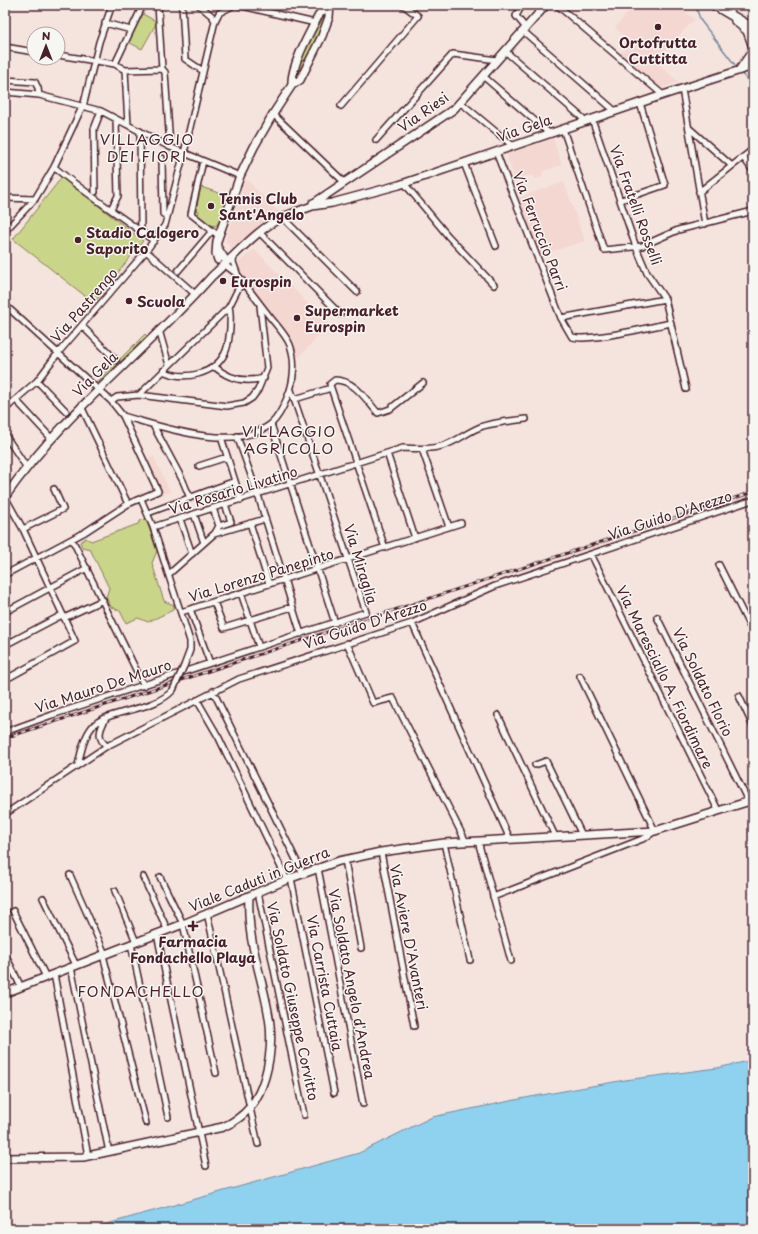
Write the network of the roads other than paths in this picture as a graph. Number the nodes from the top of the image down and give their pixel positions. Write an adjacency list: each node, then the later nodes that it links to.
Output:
1 (112, 5): 15 (street)
2 (143, 5): 18 (street)
3 (158, 5): 30 (street)
4 (182, 5): 33 (street)
5 (199, 5): 14 (street)
6 (234, 5): 14 (street)
7 (238, 5): 16 (street)
8 (403, 5): 44 (street)
9 (522, 5): 19 (street)
10 (546, 5): 19 (street, Via Riesi)
11 (557, 5): 39 (street)
12 (717, 6): 17 (main road); 21 (street)
13 (329, 7): 16 (street); 36 (street)
14 (215, 21): 33 (street, Via Pastrengo)
15 (105, 23): 18 (street); 26 (street)
16 (315, 23): 36 (street)
17 (753, 28)
18 (131, 30): 28 (street)
19 (524, 30): 24 (street, Via Riesi); 46 (street)
20 (5, 47): 23 (street)
21 (753, 47)
22 (753, 50): 31 (street)
23 (26, 51)
24 (505, 51): 27 (street, Via Riesi); 49 (street)
25 (66, 56): 26 (street)
26 (95, 60): 28 (street); 43 (street)
27 (497, 60): 34 (street, Via Riesi); 55 (street)
28 (115, 64): 32 (street)
29 (753, 66): 31 (street, Via Gela)
30 (162, 69): 32 (street); 57 (street)
31 (740, 69): 37 (street, Via Gela)
32 (125, 70): 50 (street)
33 (203, 71): 60 (street, Via Pastrengo)
34 (483, 76): 41 (street, Via Riesi); 54 (street)
35 (5, 80): 40 (street)
36 (292, 85): 47 (street)
37 (682, 89): 39 (street, Via Gela); 51 (street)
38 (5, 92): 40 (street)
39 (663, 94): 42 (street, Via Gela)
40 (39, 95): 43 (street)
41 (460, 102): 56 (street); 69 (street, Via Riesi)
42 (640, 103): 46 (street, Via Gela); 75 (street)
43 (82, 106): 45 (street); 66 (street)
44 (341, 106)
45 (101, 111): 48 (street); 71 (street)
46 (616, 111): 49 (street, Via Gela)
47 (272, 114): 68 (street); 69 (street)
48 (116, 119): 50 (street); 77 (street)
49 (589, 120): 52 (street, Via Gela); 75 (street, Via Fratelli Rosselli)
50 (128, 125): 53 (street)
51 (689, 128): 65 (street); 72 (street)
52 (563, 129): 54 (street, Via Gela); 89 (street)
53 (140, 131): 57 (street); 82 (street)
54 (549, 133): 56 (street, Via Gela)
55 (376, 140)
56 (513, 146): 59 (street, Via Gela)
57 (170, 147): 60 (street)
58 (751, 151): 61 (street)
59 (496, 152): 64 (street, Via Gela); 104 (street, Via Ferruccio Parri)
60 (184, 153): 63 (street); 79 (street, Via Pastrengo)
61 (743, 157): 65 (street); 67 (street)
62 (162, 158): 79 (street)
63 (203, 161): 68 (street); 83 (street)
64 (464, 163): 70 (street, Via Gela); 88 (street)
65 (732, 166): 72 (street)
66 (54, 167): 74 (street); 77 (street)
67 (753, 171)
68 (240, 176): 86 (street)
69 (344, 182): 76 (street, Via Riesi)
70 (404, 183): 76 (street, Via Gela); 96 (street)
71 (95, 192)
72 (699, 192): 81 (street)
73 (5, 198): 74 (street)
74 (35, 199): 84 (street)
75 (621, 200): 89 (street, Via Fratelli Rosselli)
76 (314, 205): 80 (street, Via Gela)
77 (111, 208): 82 (street)
78 (753, 210): 81 (street)
79 (167, 216): 87 (street, Via Pastrengo)
80 (282, 217): 85 (street, Via Gela); 97 (street)
81 (705, 224): 89 (street)
82 (141, 231): 87 (street)
83 (212, 231): 86 (street); 93 (street)
84 (5, 232)
85 (260, 233): 91 (street, Via Gela); 103 (street)
86 (219, 236): 92 (street)
87 (154, 241): 90 (street, Via Pastrengo)
88 (496, 246)
89 (636, 248): 99 (street, Via Fratelli Rosselli)
90 (146, 251): 98 (street); 106 (street, Via Pastrengo)
91 (235, 254): 92 (street, Via Gela); 94 (street)
92 (223, 262): 94 (street); 98 (street, Via Gela)
93 (178, 271)
94 (237, 274): 95 (street)
95 (244, 283): 100 (street); 102 (street)
96 (494, 285)
97 (357, 292)
98 (194, 294): 107 (street, Via Gela)
99 (665, 299): 104 (street); 105 (street, Via Fratelli Rosselli)
100 (260, 304): 113 (street); 120 (street)
101 (5, 305): 108 (street)
102 (229, 307): 110 (street); 111 (street)
103 (340, 314)
104 (561, 318): 105 (street, Via Ferruccio Parri)
105 (671, 323): 119 (street, Via Fratelli Rosselli)
106 (82, 326): 108 (street, Via Pastrengo); 109 (street)
107 (159, 329): 110 (street); 118 (street, Via Gela)
108 (58, 353): 115 (street, Via Pastrengo); 118 (street)
109 (116, 360)
110 (169, 364): 112 (street)
111 (214, 366): 112 (street); 114 (street)
112 (163, 371): 122 (street)
113 (264, 378): 114 (street); 121 (street)
114 (251, 380): 121 (street)
115 (37, 381): 125 (street, Via Pastrengo); 129 (street)
116 (423, 383): 117 (street)
117 (331, 388): 123 (street); 141 (street)
118 (98, 389): 126 (street); 127 (street, Via Gela)
119 (686, 389)
120 (291, 390): 123 (street, Via Miraglia); 132 (street)
121 (256, 393): 122 (street)
122 (139, 395): 126 (street)
123 (295, 399): 144 (street, Via Miraglia)
124 (5, 400): 128 (street)
125 (16, 400): 128 (street, Via Pastrengo); 137 (street)
126 (111, 401): 130 (street)
127 (82, 406): 137 (street, Via Gela); 154 (street)
128 (7, 408)
129 (66, 410)
130 (124, 416): 133 (street); 151 (street)
131 (526, 419): 138 (street, Via Rosario Livatino)
132 (271, 424): 135 (street); 146 (street)
133 (153, 425): 136 (street); 150 (street)
134 (5, 435): 143 (street)
135 (237, 436): 136 (street); 148 (street)
136 (221, 437): 140 (street)
137 (51, 438): 143 (street, Via Gela)
138 (422, 449): 139 (street, Via Rosario Livatino); 165 (street)
139 (387, 453): 141 (street, Via Rosario Livatino); 168 (street)
140 (227, 457): 142 (street); 145 (street)
141 (356, 463): 144 (street, Via Rosario Livatino); 171 (street)
142 (199, 466)
143 (27, 468): 149 (street, Via Gela)
144 (320, 475): 146 (street, Via Rosario Livatino); 175 (street, Via Miraglia)
145 (235, 481): 150 (street); 152 (street)
146 (290, 484): 148 (street, Via Rosario Livatino); 178 (street)
147 (54, 488): 166 (street)
148 (258, 495): 152 (street, Via Rosario Livatino); 160 (street)
149 (5, 497): 166 (street)
150 (190, 498): 157 (street)
151 (141, 499): 154 (street); 157 (street)
152 (242, 500): 155 (street, Via Rosario Livatino)
153 (753, 500): 173 (street, Via Guido D'Arezzo)
154 (128, 504): 169 (street)
155 (225, 504): 156 (street, Via Rosario Livatino); 163 (street)
156 (213, 508): 158 (street, Via Rosario Livatino); 163 (street)
157 (148, 513): 164 (street)
158 (194, 514): 159 (street, Via Rosario Livatino); 170 (street)
159 (180, 518): 164 (street, Via Rosario Livatino); 172 (street)
160 (265, 519): 161 (street); 181 (street)
161 (250, 523): 167 (street); 182 (street)
162 (461, 523): 165 (street, Via Lorenzo Panepinto)
163 (219, 526): 167 (street)
164 (153, 527): 180 (street)
165 (449, 527): 168 (street, Via Lorenzo Panepinto)
166 (23, 529): 174 (street)
167 (214, 534): 170 (street)
168 (416, 538): 171 (street, Via Lorenzo Panepinto)
169 (72, 539): 174 (street); 177 (street)
170 (204, 543): 172 (street)
171 (385, 548): 175 (street, Via Lorenzo Panepinto)
172 (192, 554): 180 (street)
173 (591, 554): 195 (street, Via Guido D'Arezzo); 216 (street, Via Maresciallo A. Fiordimare)
174 (36, 558): 179 (street); 183 (street)
175 (348, 560): 178 (street, Via Lorenzo Panepinto); 194 (street, Via Miraglia)
176 (719, 565): 196 (street)
177 (87, 568): 183 (street); 185 (street)
178 (318, 570): 181 (street, Via Lorenzo Panepinto); 194 (street)
179 (8, 573)
180 (169, 574): 190 (street)
181 (284, 579): 182 (street, Via Lorenzo Panepinto); 187 (street)
182 (269, 584): 184 (street, Via Lorenzo Panepinto)
183 (50, 589): 189 (street); 191 (street)
184 (241, 593): 186 (street, Via Lorenzo Panepinto); 193 (street)
185 (103, 600): 191 (street); 204 (street)
186 (214, 602): 188 (street, Via Lorenzo Panepinto); 193 (street)
187 (292, 607): 193 (street); 197 (street)
188 (190, 609): 190 (street, Via Lorenzo Panepinto); 201 (street)
189 (5, 612)
190 (182, 612): 209 (street, bridge)
191 (63, 617): 199 (street); 203 (street)
192 (657, 617): 215 (street, Via Soldato Florio)
193 (251, 620): 200 (street)
194 (335, 623): 197 (street, Via Miraglia)
195 (412, 623): 198 (street, Via Guido D'Arezzo); 221 (street)
196 (753, 633)
197 (301, 634): 200 (street, Via Miraglia)
198 (347, 643): 205 (street, Via Guido D'Arezzo); 223 (street)
199 (5, 644)
200 (259, 647): 201 (street, Via Miraglia)
201 (210, 663): 204 (street, Via Mauro De Mauro)
202 (580, 676): 218 (street)
203 (10, 677)
204 (144, 686): 211 (street, Via Mauro De Mauro)
205 (213, 691): 207 (street, Via Guido D'Arezzo); 228 (street)
206 (739, 696): 210 (street)
207 (197, 700): 212 (street, Via Guido D'Arezzo); 232 (street, Via Carrista Cuttaia)
208 (498, 715): 220 (street)
209 (106, 718): 212 (street); 213 (street)
210 (753, 726)
211 (5, 732)
212 (107, 746): 213 (street, Via Guido D'Arezzo)
213 (78, 765): 217 (street, Via Guido D'Arezzo)
214 (534, 765): 219 (street)
215 (751, 801): 216 (street, Viale Caduti in Guerra)
216 (718, 810): 218 (street, Viale Caduti in Guerra)
217 (5, 814)
218 (655, 831): 219 (street, Viale Caduti in Guerra); 236 (street)
219 (582, 835): 220 (street, Viale Caduti in Guerra)
220 (555, 836): 221 (street, Viale Caduti in Guerra)
221 (510, 838): 222 (street, Viale Caduti in Guerra)
222 (478, 841): 223 (street, Viale Caduti in Guerra); 236 (street)
223 (466, 842): 224 (street, Viale Caduti in Guerra)
224 (444, 843): 225 (street, Viale Caduti in Guerra); 247 (street)
225 (381, 852): 226 (street, Viale Caduti in Guerra); 254 (street, Via Aviere D'Avanteri)
226 (345, 860): 227 (street, Viale Caduti in Guerra); 244 (street)
227 (318, 868): 228 (street, Viale Caduti in Guerra); 257 (street, Via Soldato Angelo d'Andrea)
228 (303, 874): 232 (street, Viale Caduti in Guerra)
229 (70, 875): 245 (street)
230 (143, 876): 241 (street)
231 (160, 876): 240 (street)
232 (289, 879): 234 (street, Viale Caduti in Guerra); 256 (street, Via Carrista Cuttaia)
233 (115, 891): 243 (street)
234 (258, 892): 235 (street, Viale Caduti in Guerra); 259 (street, Via Soldato Giuseppe Corvitto)
235 (249, 897): 239 (street, Viale Caduti in Guerra); 258 (street)
236 (493, 897): 248 (street)
237 (43, 898): 249 (street)
238 (13, 911): 251 (street)
239 (207, 913): 240 (street, Viale Caduti in Guerra); 258 (street)
240 (183, 924): 241 (street, Viale Caduti in Guerra); 255 (street)
241 (167, 929): 242 (street, Viale Caduti in Guerra)
242 (158, 934): 243 (street, Viale Caduti in Guerra); 262 (street)
243 (134, 943): 245 (street, Viale Caduti in Guerra); 260 (street)
244 (361, 948)
245 (104, 955): 249 (street, Viale Caduti in Guerra); 261 (street)
246 (6, 956): 252 (street)
247 (470, 960)
248 (511, 961)
249 (74, 966): 250 (street, Viale Caduti in Guerra); 264 (street)
250 (54, 974): 251 (street, Viale Caduti in Guerra); 265 (street)
251 (46, 977): 252 (street, Viale Caduti in Guerra)
252 (21, 987): 253 (street, Viale Caduti in Guerra)
253 (5, 993)
254 (414, 1026)
255 (216, 1073)
256 (334, 1093)
257 (363, 1104)
258 (249, 1108): 262 (street); 263 (street)
259 (304, 1115)
260 (168, 1117)
261 (146, 1123)
262 (200, 1132): 264 (street); 267 (street)
263 (258, 1144)
264 (109, 1152): 265 (street)
265 (88, 1156): 266 (street)
266 (5, 1158)
267 (206, 1166)

